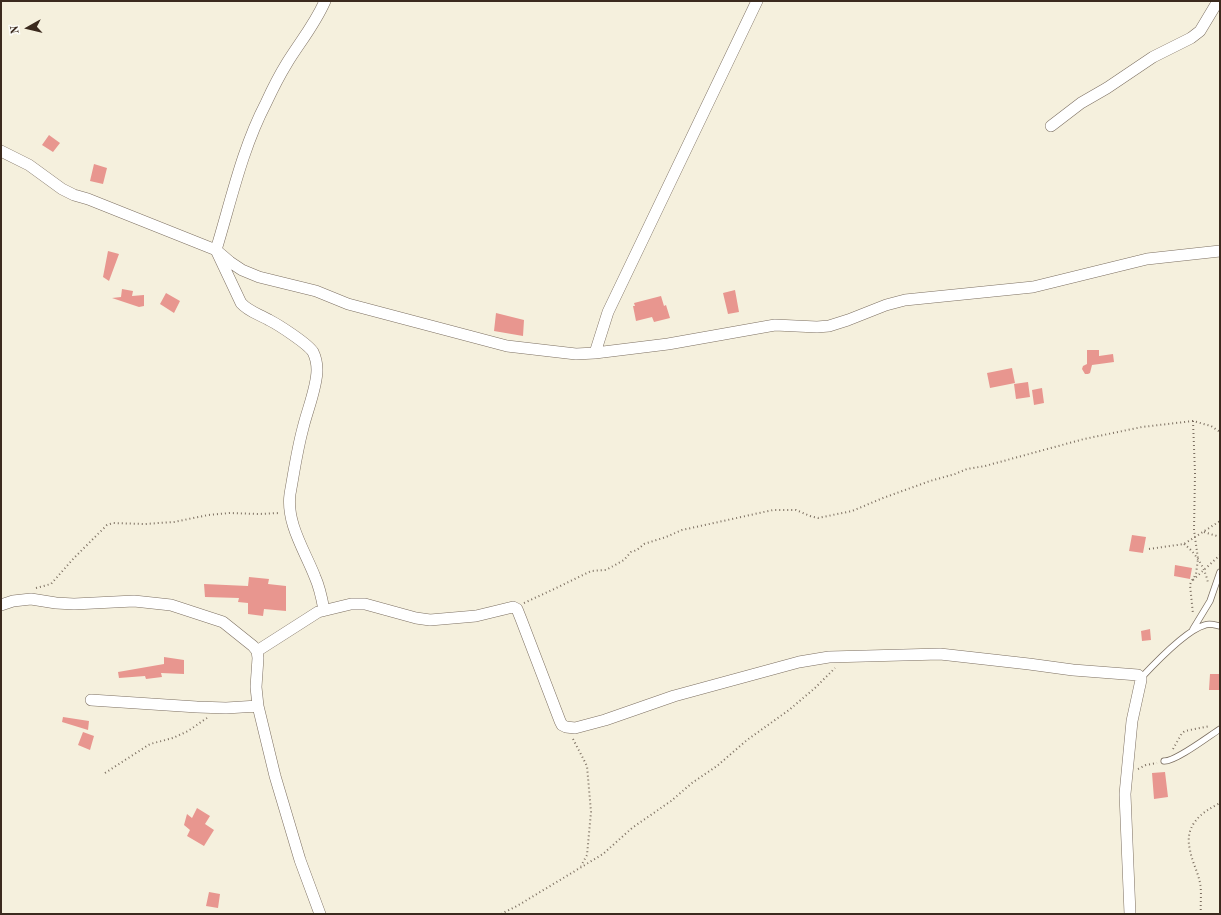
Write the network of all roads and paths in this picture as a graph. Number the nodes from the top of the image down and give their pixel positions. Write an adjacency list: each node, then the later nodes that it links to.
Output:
1 (325, 1): 6 (street)
2 (757, 1): 8 (street)
3 (1218, 1): 4 (street)
4 (1051, 126)
5 (1, 150): 6 (street)
6 (216, 250): 8 (street); 11 (street)
7 (1220, 251): 8 (street)
8 (595, 353)
9 (1192, 421): 10 (path); 14 (path); 26 (path)
10 (1220, 432)
11 (290, 513): 24 (path); 27 (street)
12 (1220, 521): 13 (path)
13 (1204, 532): 14 (path); 15 (path)
14 (1196, 537): 16 (path); 19 (path)
15 (1220, 537)
16 (1184, 544): 17 (path); 19 (path)
17 (1149, 549)
18 (1220, 554): 20 (path)
19 (1198, 559): 20 (path); 22 (path)
20 (1204, 570): 22 (path); 23 (path)
21 (1220, 572): 29 (lane)
22 (1191, 582): 29 (path)
23 (1208, 584)
24 (30, 589)
25 (1, 605): 30 (street)
26 (513, 607): 27 (street); 36 (street)
27 (324, 610): 30 (street)
28 (1220, 626): 29 (lane)
29 (1194, 628): 32 (lane)
30 (257, 651): 34 (street)
31 (846, 657): 32 (street); 36 (street); 42 (path)
32 (1141, 678): 40 (street)
33 (91, 700): 35 (street)
34 (258, 706): 35 (street); 43 (street)
35 (226, 708): 39 (path)
36 (566, 727): 42 (path)
37 (1217, 727): 38 (lane); 38 (path)
38 (1164, 761): 40 (path)
39 (105, 773)
40 (1126, 778): 45 (street)
41 (1220, 803): 46 (path)
42 (581, 867): 44 (path)
43 (320, 914)
44 (501, 914)
45 (1130, 914)
46 (1202, 914)

